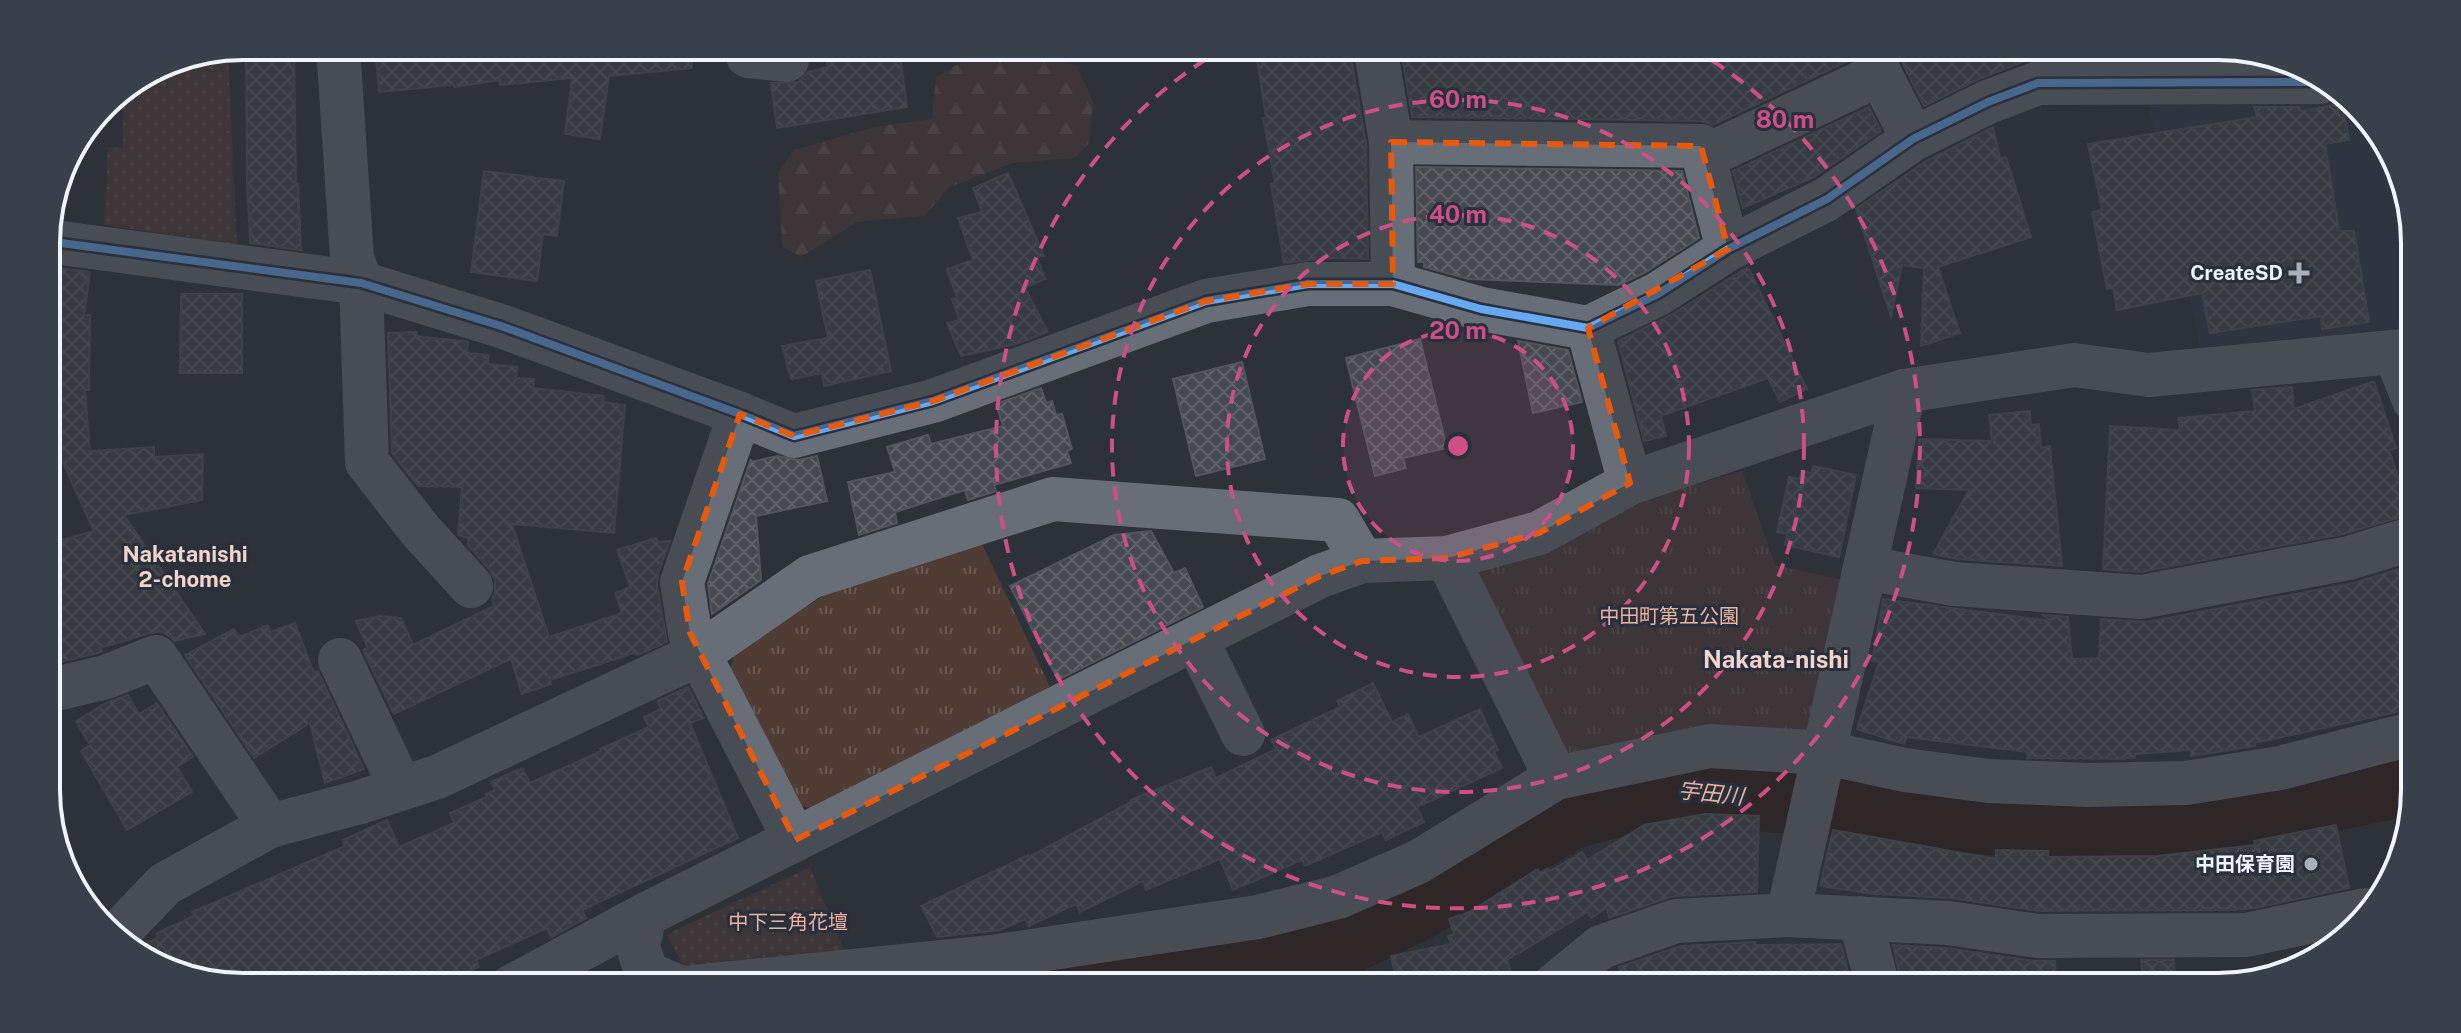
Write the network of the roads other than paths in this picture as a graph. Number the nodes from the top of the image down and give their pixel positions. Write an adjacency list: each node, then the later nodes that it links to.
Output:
1 (339, 60): 9 (street)
2 (1377, 60): 5 (street)
3 (2306, 82): 4 (street)
4 (1913, 139): 6 (street); 8 (street)
5 (1391, 142): 6 (street); 10 (street)
6 (1704, 157): 8 (street)
7 (60, 243): 9 (street)
8 (1728, 249): 11 (street)
9 (361, 283): 14 (street); 20 (street)
10 (1393, 284): 11 (street); 14 (street)
11 (1588, 328): 15 (street)
12 (2401, 351): 13 (street)
13 (1904, 391): 15 (street); 19 (street)
14 (740, 414): 22 (street)
15 (1630, 483): 17 (street)
16 (2401, 542): 19 (street)
17 (1447, 558): 18 (street); 28 (street)
18 (1362, 561): 21 (street); 22 (street)
19 (1866, 568): 27 (street)
20 (471, 586)
21 (1196, 639): 25 (street); 31 (street)
22 (699, 654): 29 (street); 31 (street)
23 (340, 660): 29 (street)
24 (60, 688): 30 (street)
25 (1243, 734)
26 (2401, 737): 27 (street)
27 (1826, 753): 28 (street); 34 (street)
28 (1556, 778): 37 (street)
29 (401, 788): 30 (street)
30 (270, 826): 36 (street)
31 (795, 840): 33 (street)
32 (2354, 912): 35 (street)
33 (645, 915): 38 (street); 39 (street)
34 (1788, 915): 35 (street); 41 (street)
35 (1860, 918): 42 (street)
36 (122, 928)
37 (994, 972): 40 (street)
38 (537, 973)
39 (646, 973)
40 (974, 973)
41 (1569, 973)
42 (1874, 973)

